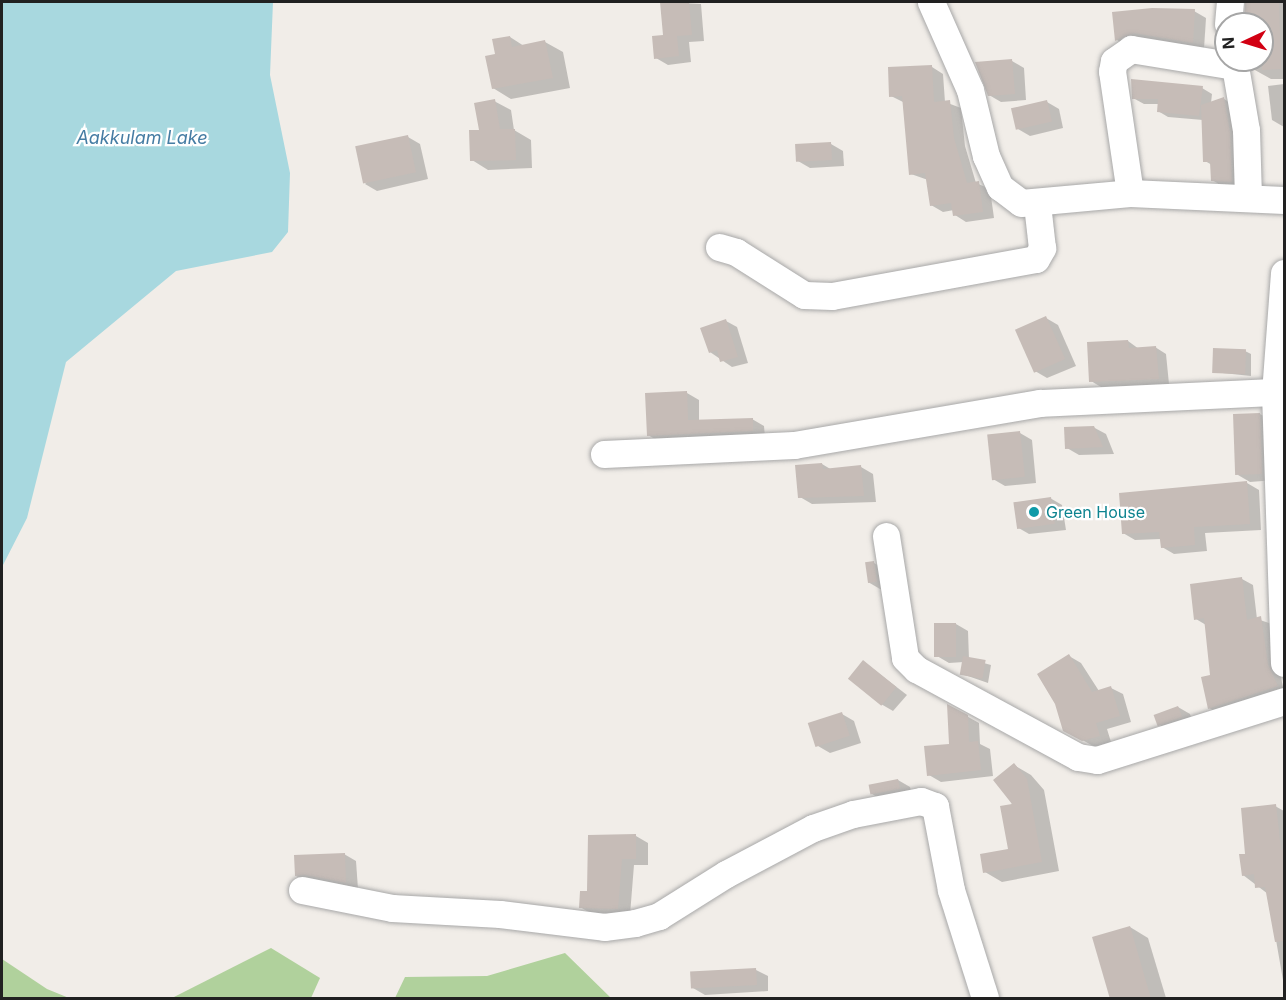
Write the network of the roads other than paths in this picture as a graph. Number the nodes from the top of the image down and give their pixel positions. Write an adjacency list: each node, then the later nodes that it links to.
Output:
1 (931, 2): 7 (street)
2 (1214, 60): 4 (street)
3 (1236, 72): 5 (street)
4 (1130, 193): 5 (street); 7 (street)
5 (1248, 197): 6 (street)
6 (1284, 200)
7 (1037, 204): 8 (street)
8 (719, 247)
9 (1284, 273): 10 (street)
10 (1275, 392): 11 (street); 13 (street)
11 (604, 454)
12 (886, 536): 14 (street)
13 (1284, 663)
14 (1284, 701)
15 (302, 890): 16 (street)
16 (986, 999)

